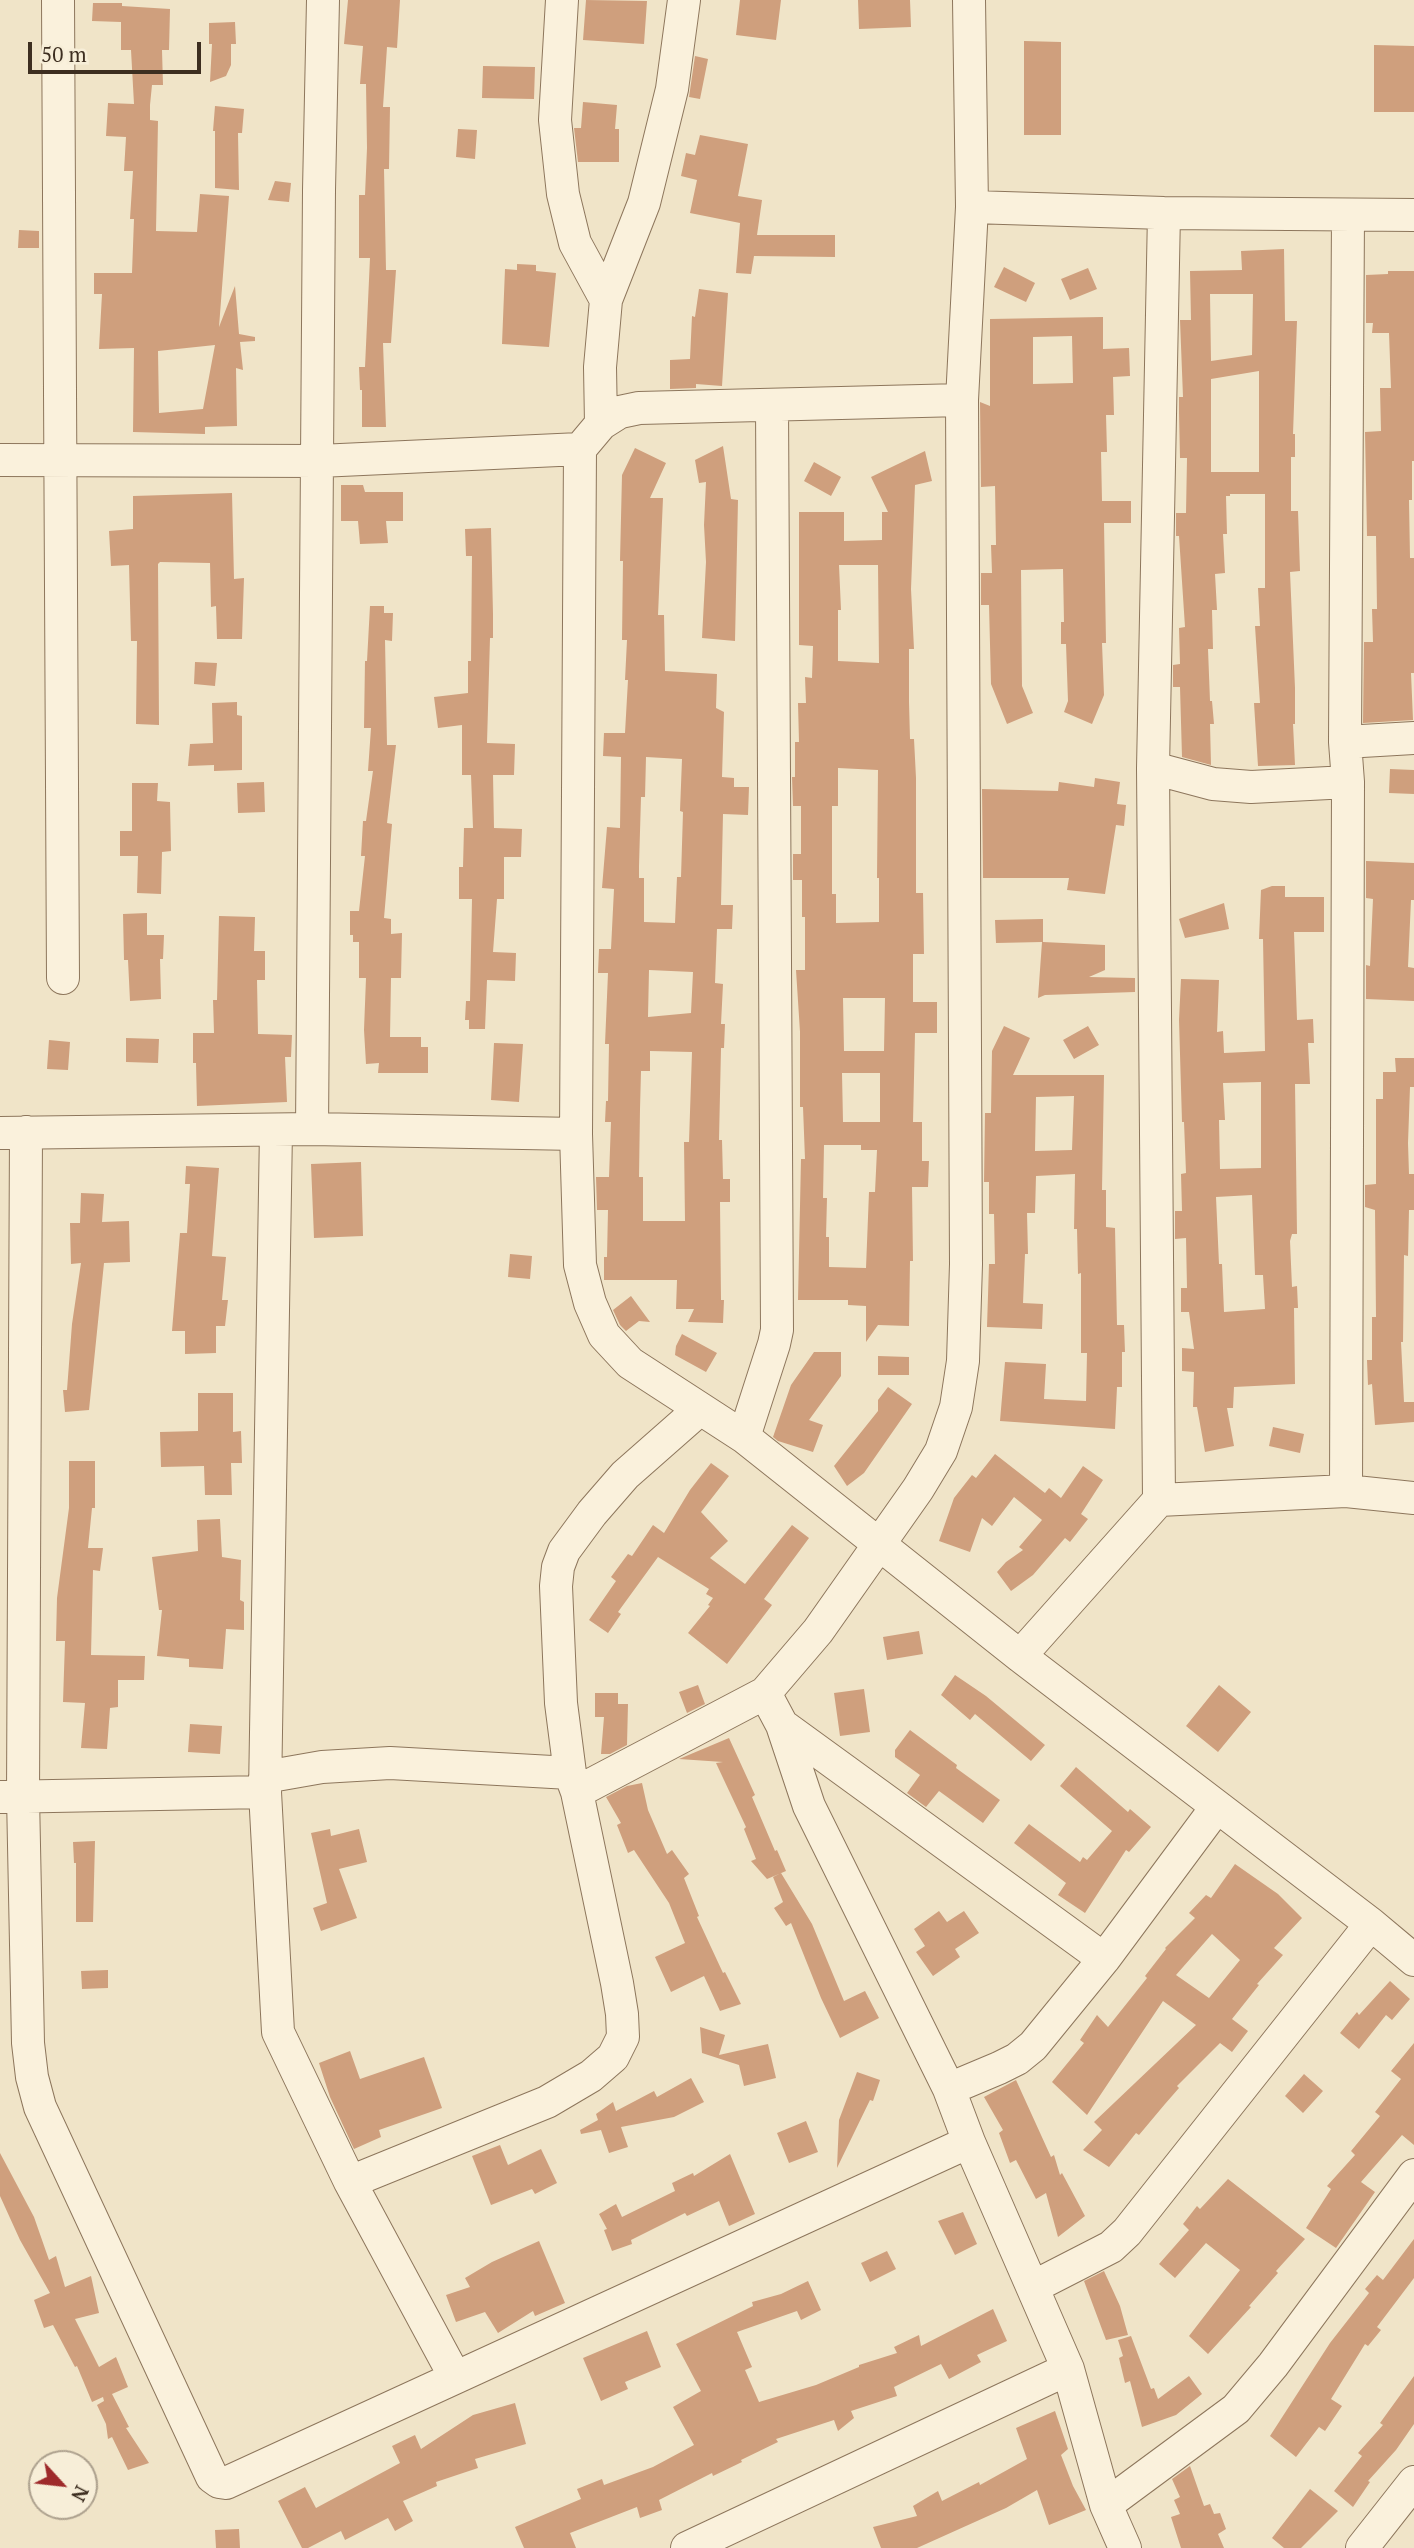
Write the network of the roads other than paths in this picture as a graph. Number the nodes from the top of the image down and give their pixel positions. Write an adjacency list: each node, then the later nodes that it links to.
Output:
1 (58, 0): 17 (street)
2 (323, 0): 16 (street)
3 (562, 0): 10 (street)
4 (684, 0): 10 (street)
5 (969, 0): 6 (street)
6 (972, 207): 7 (street); 11 (street)
7 (1164, 213): 8 (street); 20 (street)
8 (1348, 215): 9 (street); 19 (street)
9 (1414, 215)
10 (606, 300): 13 (street)
11 (962, 400): 12 (street); 32 (street)
12 (772, 406): 13 (street); 28 (street)
13 (601, 424): 14 (street)
14 (580, 449): 16 (street); 26 (street)
15 (0, 460): 17 (street)
16 (318, 461): 17 (street); 24 (street)
17 (60, 462): 22 (street)
18 (1414, 738): 19 (street)
19 (1345, 742): 21 (street)
20 (1153, 768): 21 (street); 31 (street)
21 (1348, 782): 29 (street)
22 (62, 978)
23 (276, 1129): 24 (street); 25 (street); 37 (street)
24 (312, 1129): 26 (street)
25 (13, 1132): 38 (street)
26 (576, 1134): 27 (street)
27 (700, 1409): 28 (street); 36 (street)
28 (744, 1437): 32 (street)
29 (1346, 1491): 30 (street); 31 (street)
30 (1414, 1498)
31 (1159, 1500): 33 (street)
32 (880, 1544): 33 (street); 34 (street)
33 (1020, 1656): 39 (street)
34 (765, 1693): 35 (street); 36 (street)
35 (782, 1725): 41 (street); 43 (street)
36 (573, 1782): 37 (street); 46 (street)
37 (265, 1784): 38 (street); 46 (street)
38 (12, 1796): 50 (street)
39 (1216, 1808): 40 (street); 41 (street)
40 (1371, 1924): 42 (street); 48 (street)
41 (1104, 1959): 43 (street)
42 (1414, 1960)
43 (949, 2089): 44 (street)
44 (969, 2142): 48 (street); 50 (street)
45 (1414, 2175): 47 (street)
46 (350, 2182): 50 (street)
47 (1403, 2210): 52 (street)
48 (1033, 2287): 49 (street)
49 (1068, 2369): 52 (street); 53 (street)
50 (455, 2377)
51 (1414, 2482): 55 (street)
52 (1106, 2505): 54 (street)
53 (687, 2548)
54 (1125, 2548)
55 (1362, 2548)

